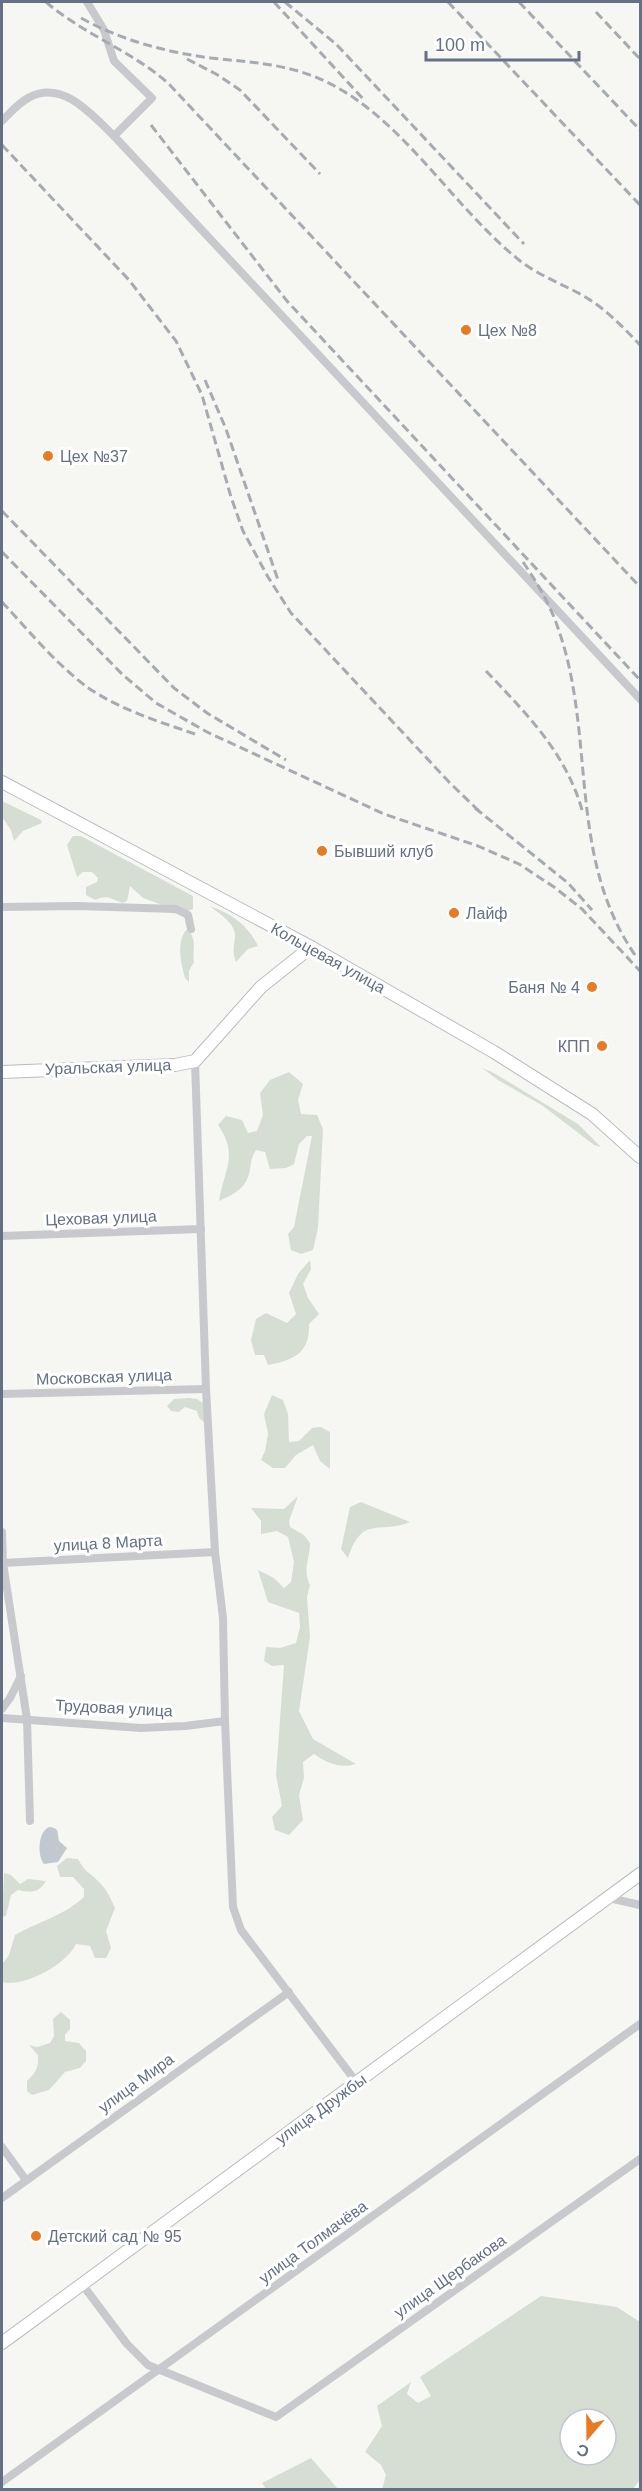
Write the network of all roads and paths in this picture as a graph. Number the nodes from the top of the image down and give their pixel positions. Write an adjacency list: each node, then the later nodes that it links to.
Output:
1 (87, 2): 3 (street)
2 (2, 121): 3 (street)
3 (114, 136): 4 (street)
4 (640, 699)
5 (2, 782): 8 (street, Кольцевая улица)
6 (2, 907): 7 (street)
7 (191, 929)
8 (311, 947): 9 (street, Уральская улица); 11 (street, Кольцевая улица)
9 (195, 1061): 10 (street, Уральская улица); 12 (street)
10 (2, 1072)
11 (640, 1156)
12 (201, 1229): 13 (street, Цеховая улица); 14 (street)
13 (2, 1236)
14 (206, 1389): 15 (street, Московская улица); 17 (street)
15 (2, 1394)
16 (2, 1532): 18 (street)
17 (215, 1552): 18 (street, улица 8 Марта); 23 (street)
18 (2, 1563): 19 (street)
19 (21, 1676): 20 (street); 22 (street)
20 (2, 1709)
21 (2, 1718): 22 (street, Трудовая улица)
22 (27, 1719): 23 (street, Трудовая улица); 24 (street)
23 (225, 1721): 28 (street)
24 (30, 1821)
25 (640, 1874): 26 (street, улица Дружбы)
26 (609, 1898): 27 (street); 30 (street, улица Дружбы)
27 (640, 1905)
28 (289, 1992): 30 (street); 33 (street, улица Мира)
29 (640, 2024): 37 (street, улица Толмачёва)
30 (357, 2083): 35 (street, улица Дружбы)
31 (2, 2147): 33 (street)
32 (640, 2159): 37 (street, улица Щербакова)
33 (26, 2180): 34 (street, улица Мира)
34 (2, 2198)
35 (82, 2284): 36 (street, улица Дружбы); 37 (street)
36 (2, 2343)
37 (160, 2371): 38 (street, улица Толмачёва)
38 (2, 2482)

